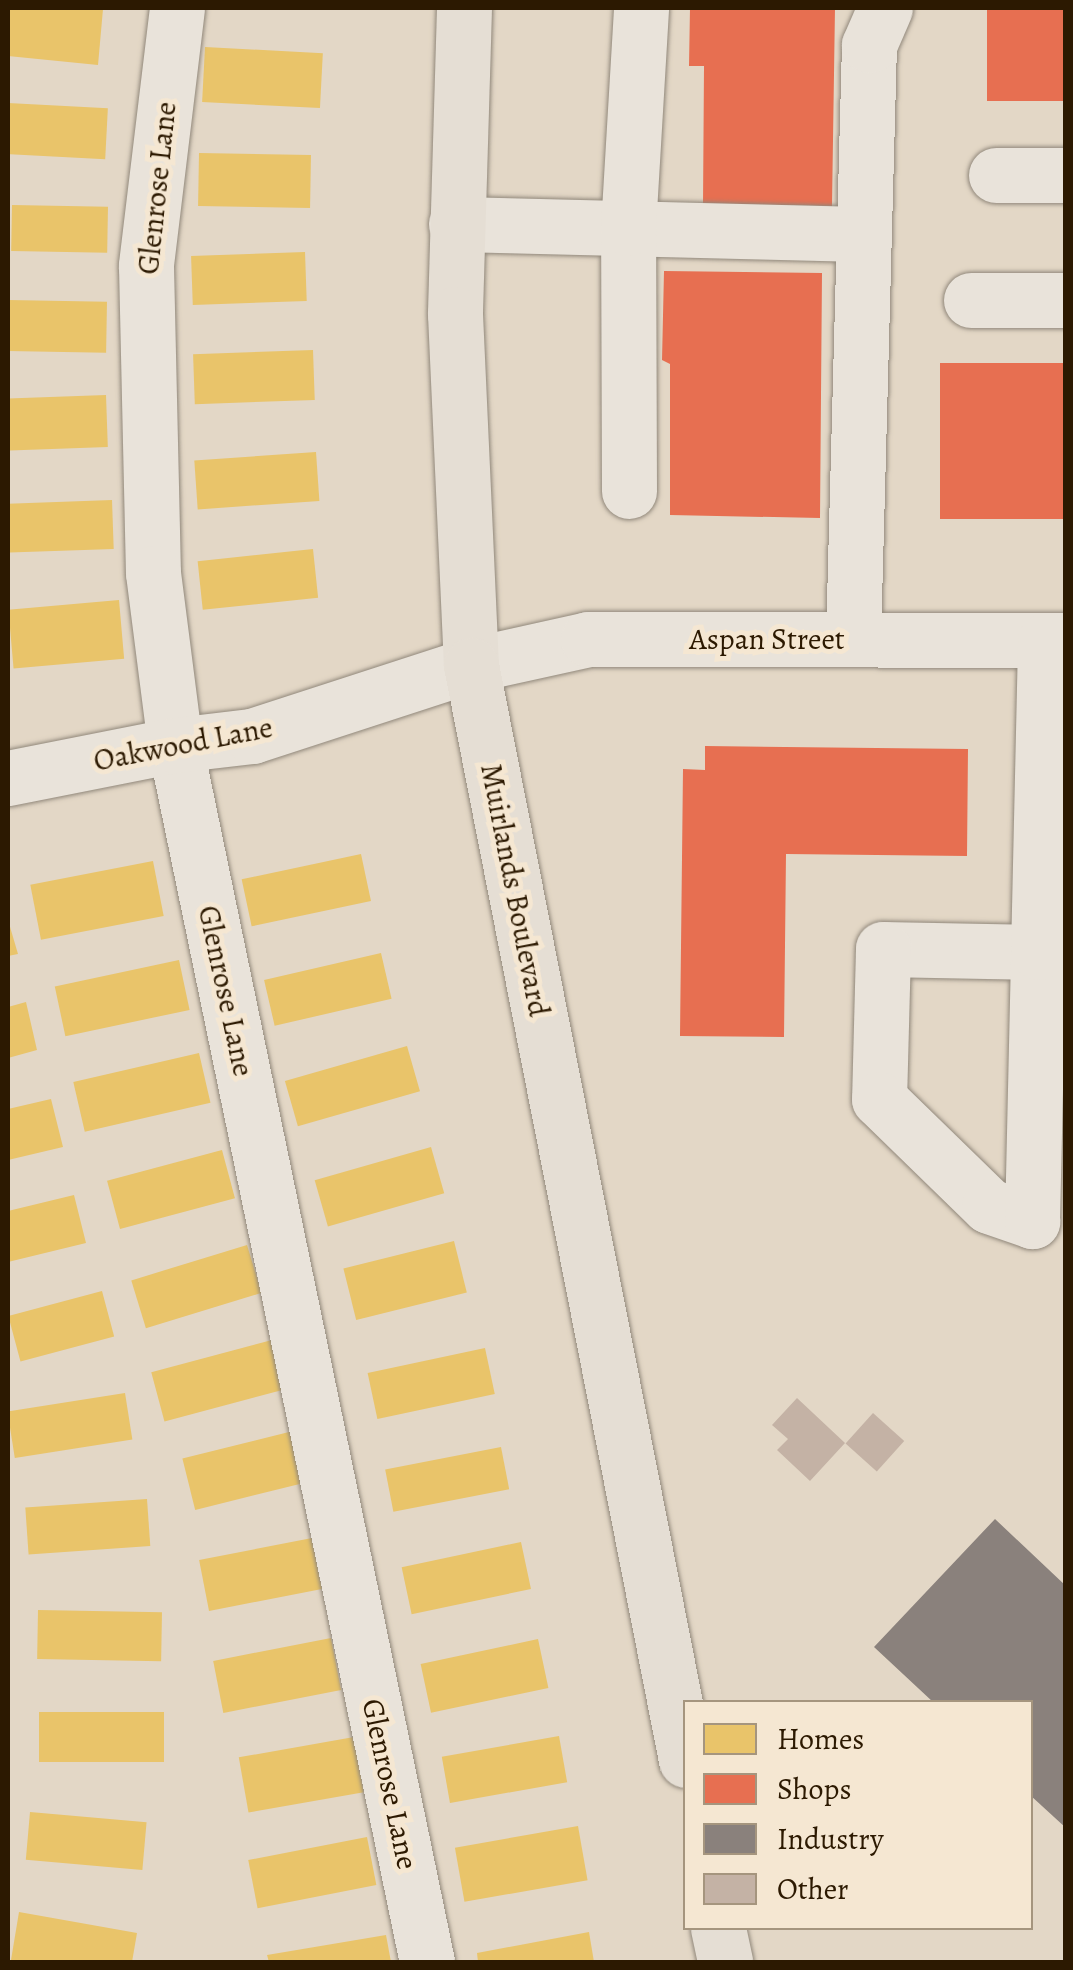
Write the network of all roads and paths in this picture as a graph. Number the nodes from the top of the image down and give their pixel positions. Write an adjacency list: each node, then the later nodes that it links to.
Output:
1 (177, 8): 16 (street, Glenrose Lane)
2 (464, 8): 7 (main road, Muirlands Boulevard)
3 (641, 8): 8 (street)
4 (885, 8): 9 (street)
5 (1066, 174): 6 (street)
6 (996, 175)
7 (456, 224): 8 (street); 15 (main road, Muirlands Boulevard)
8 (628, 228): 9 (street); 12 (street)
9 (864, 234): 13 (street)
10 (971, 300): 11 (street)
11 (1066, 300)
12 (629, 492)
13 (853, 640): 14 (street, Aspan Street); 15 (street, Aspan Street)
14 (1055, 640): 18 (street)
15 (471, 665): 16 (street, Oakwood Lane); 19 (main road, Muirlands Boulevard)
16 (175, 745): 17 (street, Oakwood Lane); 21 (street, Glenrose Lane)
17 (8, 778)
18 (1038, 952): 18 (street)
19 (683, 1745)
20 (718, 1930): 22 (main road)
21 (427, 1962)
22 (725, 1962)

